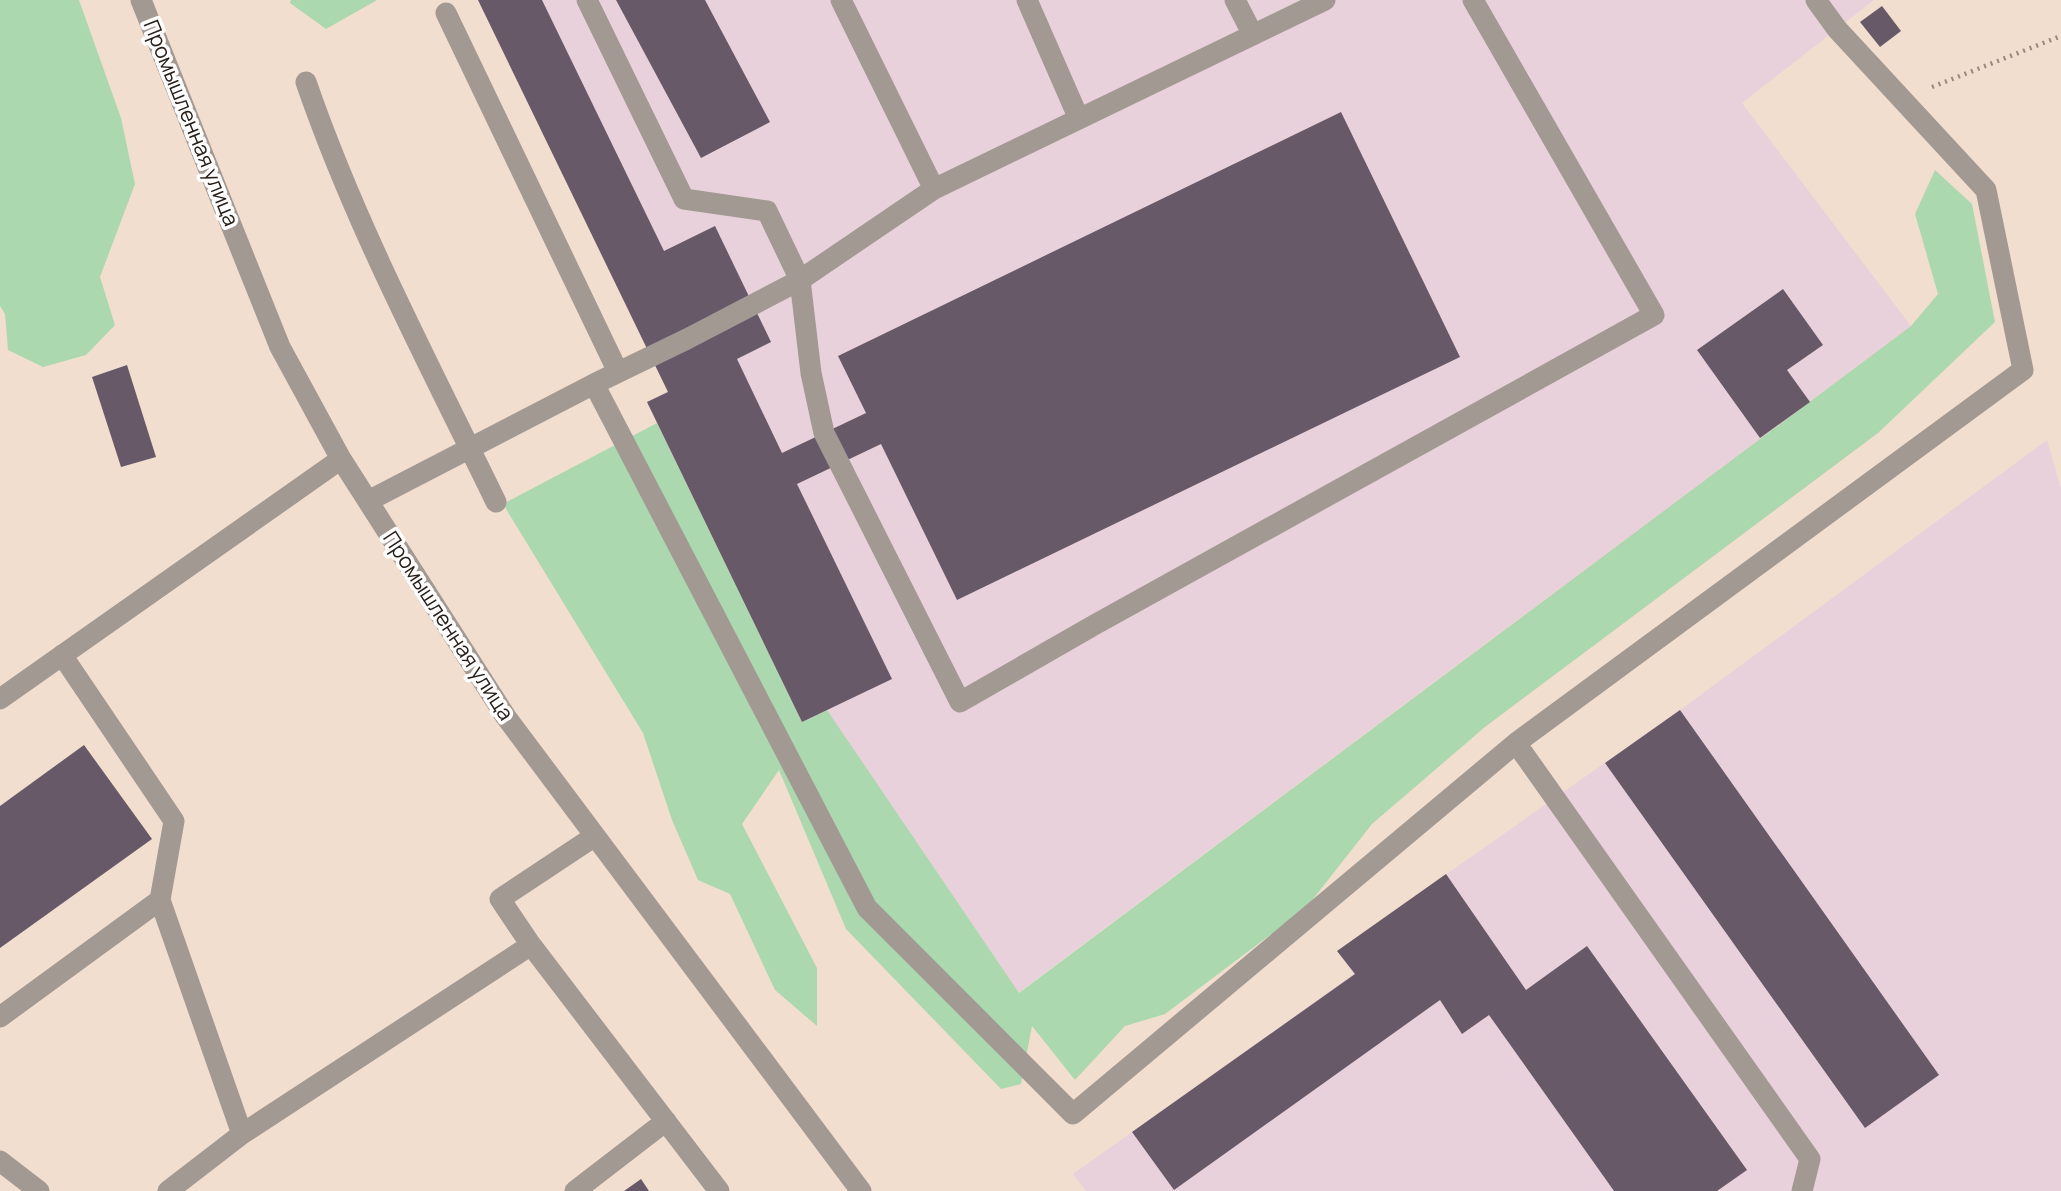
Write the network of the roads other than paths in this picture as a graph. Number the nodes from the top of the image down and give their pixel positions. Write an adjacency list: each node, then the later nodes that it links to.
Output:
1 (141, 0): 18 (street, Промышленная улица)
2 (587, 0): 14 (street)
3 (841, 0): 13 (street)
4 (1027, 0): 12 (street)
5 (1235, 0): 10 (street)
6 (1325, 0): 10 (street)
7 (1473, 0): 14 (street)
8 (1816, 0): 23 (street)
9 (446, 13): 15 (street)
10 (1253, 35): 12 (street)
11 (306, 82): 17 (street)
12 (1079, 119): 13 (street)
13 (934, 189): 14 (street)
14 (800, 280): 15 (street)
15 (618, 372): 16 (street)
16 (594, 384): 17 (street); 23 (street)
17 (470, 448): 19 (street); 20 (street)
18 (341, 459): 19 (street, Промышленная улица); 21 (street)
19 (368, 501): 24 (street, Промышленная улица)
20 (496, 502)
21 (62, 655): 22 (street); 25 (street)
22 (0, 699)
23 (1516, 743): 36 (street)
24 (595, 836): 26 (street); 35 (street, Промышленная улица)
25 (160, 900): 27 (street); 29 (street)
26 (531, 945): 28 (street); 29 (street)
27 (0, 1017)
28 (666, 1121): 33 (street); 34 (street)
29 (242, 1134): 32 (street)
30 (0, 1160): 31 (street)
31 (39, 1191)
32 (168, 1191)
33 (575, 1191)
34 (719, 1191)
35 (861, 1191)
36 (1802, 1191)

